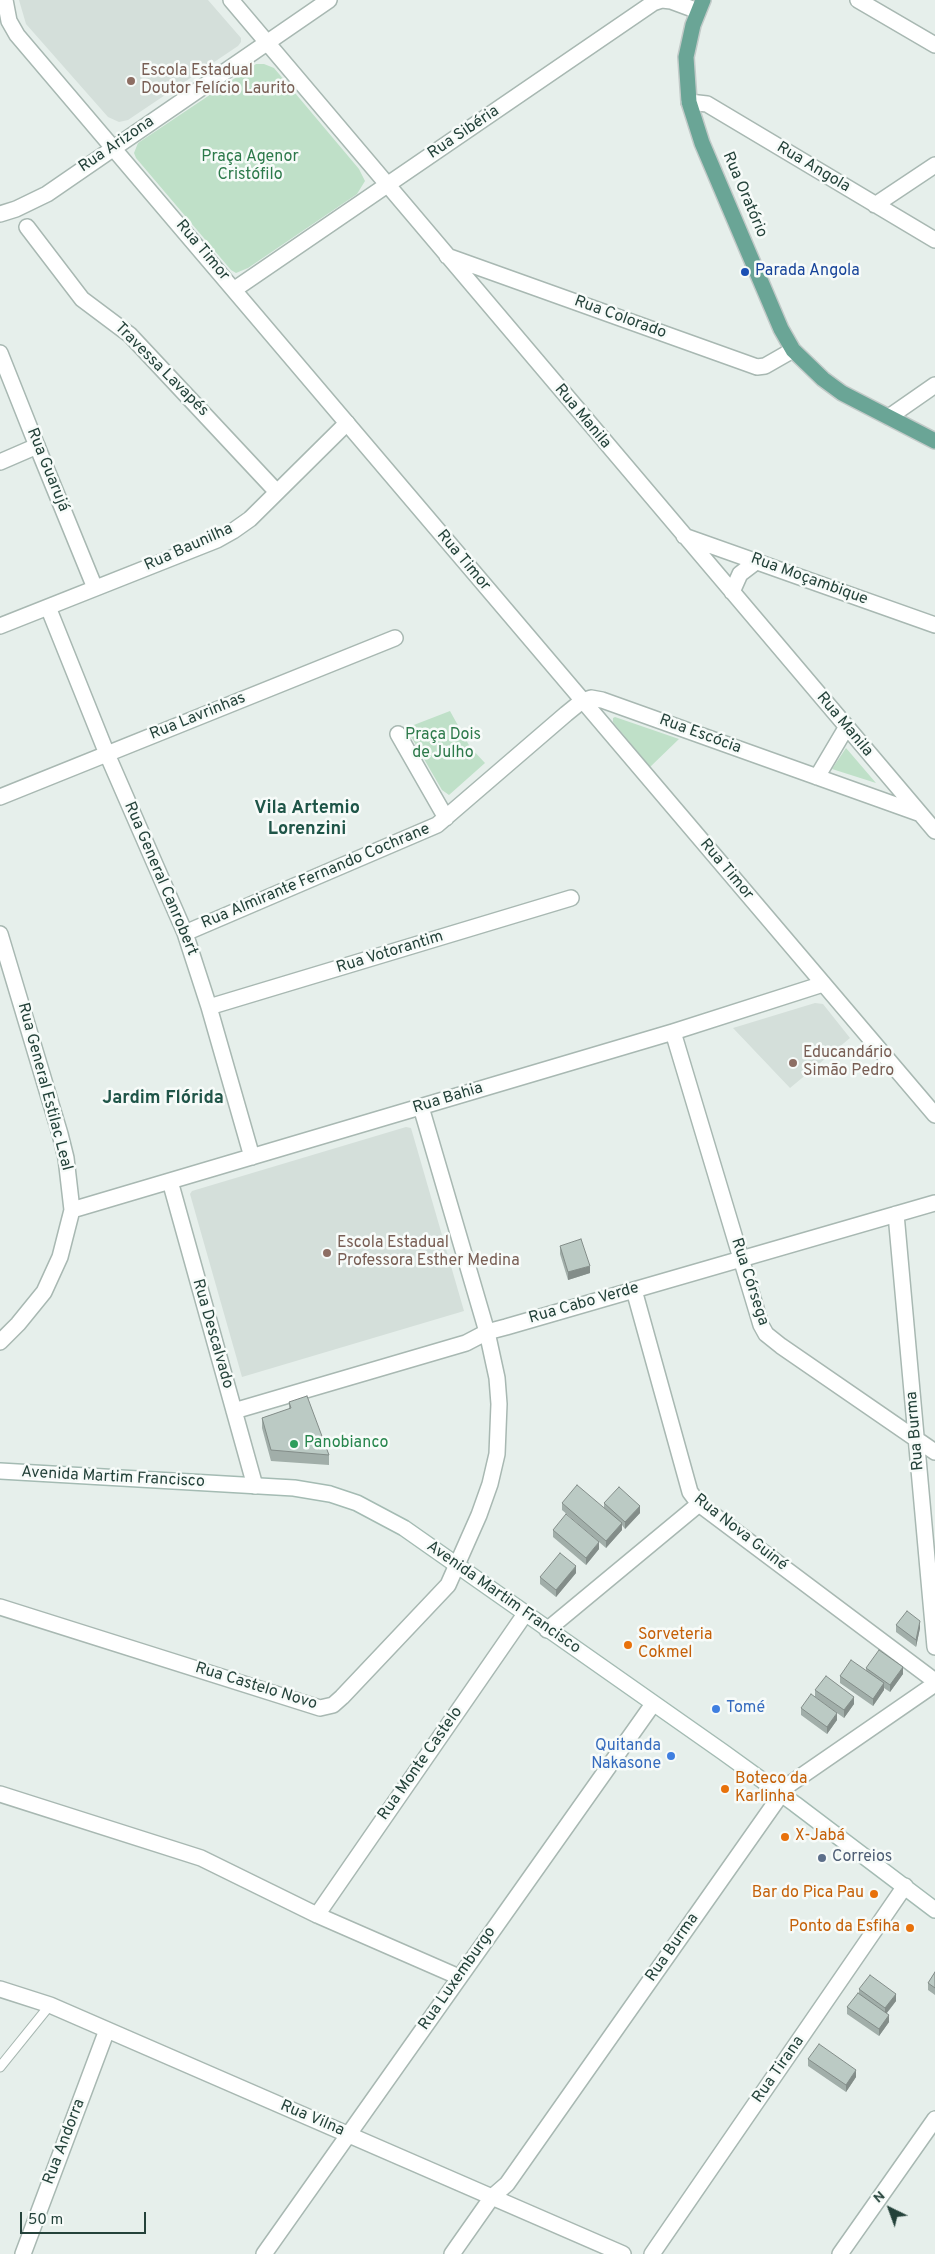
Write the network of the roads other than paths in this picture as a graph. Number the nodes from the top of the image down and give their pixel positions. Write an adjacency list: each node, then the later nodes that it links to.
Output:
1 (5, 0): 9 (street, Rua Timor)
2 (231, 0): 6 (street, Rua Manila)
3 (329, 0): 6 (street, Rua Arizona)
4 (858, 0): 7 (street)
5 (701, 5): 8 (main road, Rua Oratório); 11 (street, Rua Sibéria)
6 (268, 43): 9 (street, Rua Arizona); 11 (street, Rua Manila)
7 (935, 45)
8 (689, 102): 12 (street, Rua Angola); 18 (main road, Rua Oratório)
9 (114, 147): 13 (street, Rua Arizona); 17 (street, Rua Timor)
10 (935, 165): 12 (street)
11 (387, 186): 16 (street, Rua Manila); 17 (street, Rua Sibéria)
12 (875, 205): 15 (street, Rua Angola)
13 (0, 214)
14 (27, 227): 26 (street, Travessa Lavapés)
15 (935, 240)
16 (445, 255): 18 (street, Rua Colorado); 27 (street, Rua Manila)
17 (235, 290): 22 (street, Rua Timor)
18 (794, 350): 21 (main road, Rua Oratório)
19 (0, 353): 24 (street, Rua Guarujá)
20 (935, 385): 21 (street)
21 (888, 418): 23 (main road, Rua Oratório)
22 (347, 423): 26 (street, Rua Baunilha); 35 (street, Rua Timor)
23 (935, 441)
24 (37, 446): 25 (street); 29 (street, Rua Guarujá)
25 (0, 462)
26 (276, 491): 29 (street, Rua Baunilha)
27 (682, 535): 28 (street, Rua Moçambique); 30 (street, Rua Manila)
28 (757, 561): 30 (street); 32 (street, Rua Moçambique)
29 (95, 588): 31 (street, Rua Baunilha)
30 (732, 592): 36 (street, Rua Manila)
31 (48, 607): 33 (street, Rua Baunilha); 38 (street, Rua General Canrobert)
32 (935, 625)
33 (0, 626)
34 (395, 638): 38 (street, Rua Lavrinhas)
35 (582, 701): 39 (street, Rua Escócia); 42 (street, Rua Almirante Fernando Cochrane); 48 (street, Rua Timor)
36 (846, 728): 39 (street); 41 (street, Rua Manila)
37 (398, 734): 42 (street)
38 (107, 754): 40 (street, Rua Lavrinhas); 46 (street, Rua General Canrobert)
39 (818, 777): 41 (street, Rua Escócia)
40 (0, 797)
41 (920, 814): 43 (street, Rua Escócia); 44 (street, Rua Manila)
42 (446, 818): 46 (street, Rua Almirante Fernando Cochrane)
43 (935, 819)
44 (935, 831)
45 (571, 898): 49 (street, Rua Votorantim)
46 (185, 933): 49 (street, Rua General Canrobert)
47 (0, 934): 56 (street, Rua General Estilac Leal)
48 (823, 984): 50 (street, Rua Bahia); 52 (street, Rua Timor)
49 (209, 1007): 53 (street, Rua General Canrobert)
50 (673, 1032): 51 (street, Rua Bahia); 58 (street, Rua Córsega)
51 (421, 1107): 53 (street, Rua Bahia); 60 (street, Rua Castelo Novo)
52 (935, 1115)
53 (252, 1158): 54 (street, Rua Bahia)
54 (170, 1181): 56 (street, Rua Bahia); 62 (street, Rua Descalvado)
55 (935, 1203): 57 (street, Rua Cabo Verde)
56 (72, 1210): 61 (street, Rua General Estilac Leal)
57 (896, 1214): 58 (street, Rua Cabo Verde); 63 (street, Rua Burma)
58 (741, 1259): 59 (street, Rua Cabo Verde); 63 (street, Rua Córsega)
59 (634, 1290): 60 (street, Rua Cabo Verde); 67 (street, Rua Nova Guiné)
60 (487, 1332): 62 (street, Rua Cabo Verde); 68 (street, Rua Castelo Novo)
61 (0, 1342)
62 (234, 1411): 66 (street, Rua Descalvado)
63 (917, 1438): 64 (street, Rua Córsega); 72 (street, Rua Burma)
64 (935, 1452)
65 (0, 1471): 66 (street, Avenida Martim Francisco)
66 (255, 1486): 68 (street, Avenida Martim Francisco)
67 (699, 1504): 71 (street); 73 (street, Rua Nova Guiné)
68 (458, 1566): 69 (street, Rua Castelo Novo); 70 (street, Avenida Martim Francisco)
69 (0, 1607)
70 (525, 1614): 71 (street, Avenida Martim Francisco); 79 (street, Rua Monte Castelo)
71 (547, 1630): 74 (street, Avenida Martim Francisco)
72 (935, 1647)
73 (935, 1683): 76 (street, Rua Burma)
74 (653, 1704): 76 (street, Avenida Martim Francisco); 80 (street, Rua Luxemburgo)
75 (0, 1794): 79 (street)
76 (781, 1794): 77 (street, Avenida Martim Francisco); 87 (street, Rua Burma)
77 (905, 1886): 78 (street, Avenida Martim Francisco); 92 (street, Rua Tirana)
78 (935, 1910)
79 (317, 1915): 80 (street)
80 (459, 1977): 86 (street, Rua Luxemburgo)
81 (0, 1989): 82 (street, Rua Vilna)
82 (50, 2005): 83 (street, Rua Vilna); 84 (lane)
83 (107, 2030): 86 (street, Rua Vilna); 88 (street, Rua Andorra)
84 (0, 2067)
85 (935, 2119): 93 (street)
86 (348, 2134): 87 (street, Rua Vilna); 89 (street, Rua Luxemburgo)
87 (492, 2197): 90 (street, Rua Burma); 91 (street, Rua Vilna)
88 (23, 2254)
89 (264, 2254)
90 (452, 2254)
91 (622, 2254)
92 (652, 2254)
93 (840, 2254)

